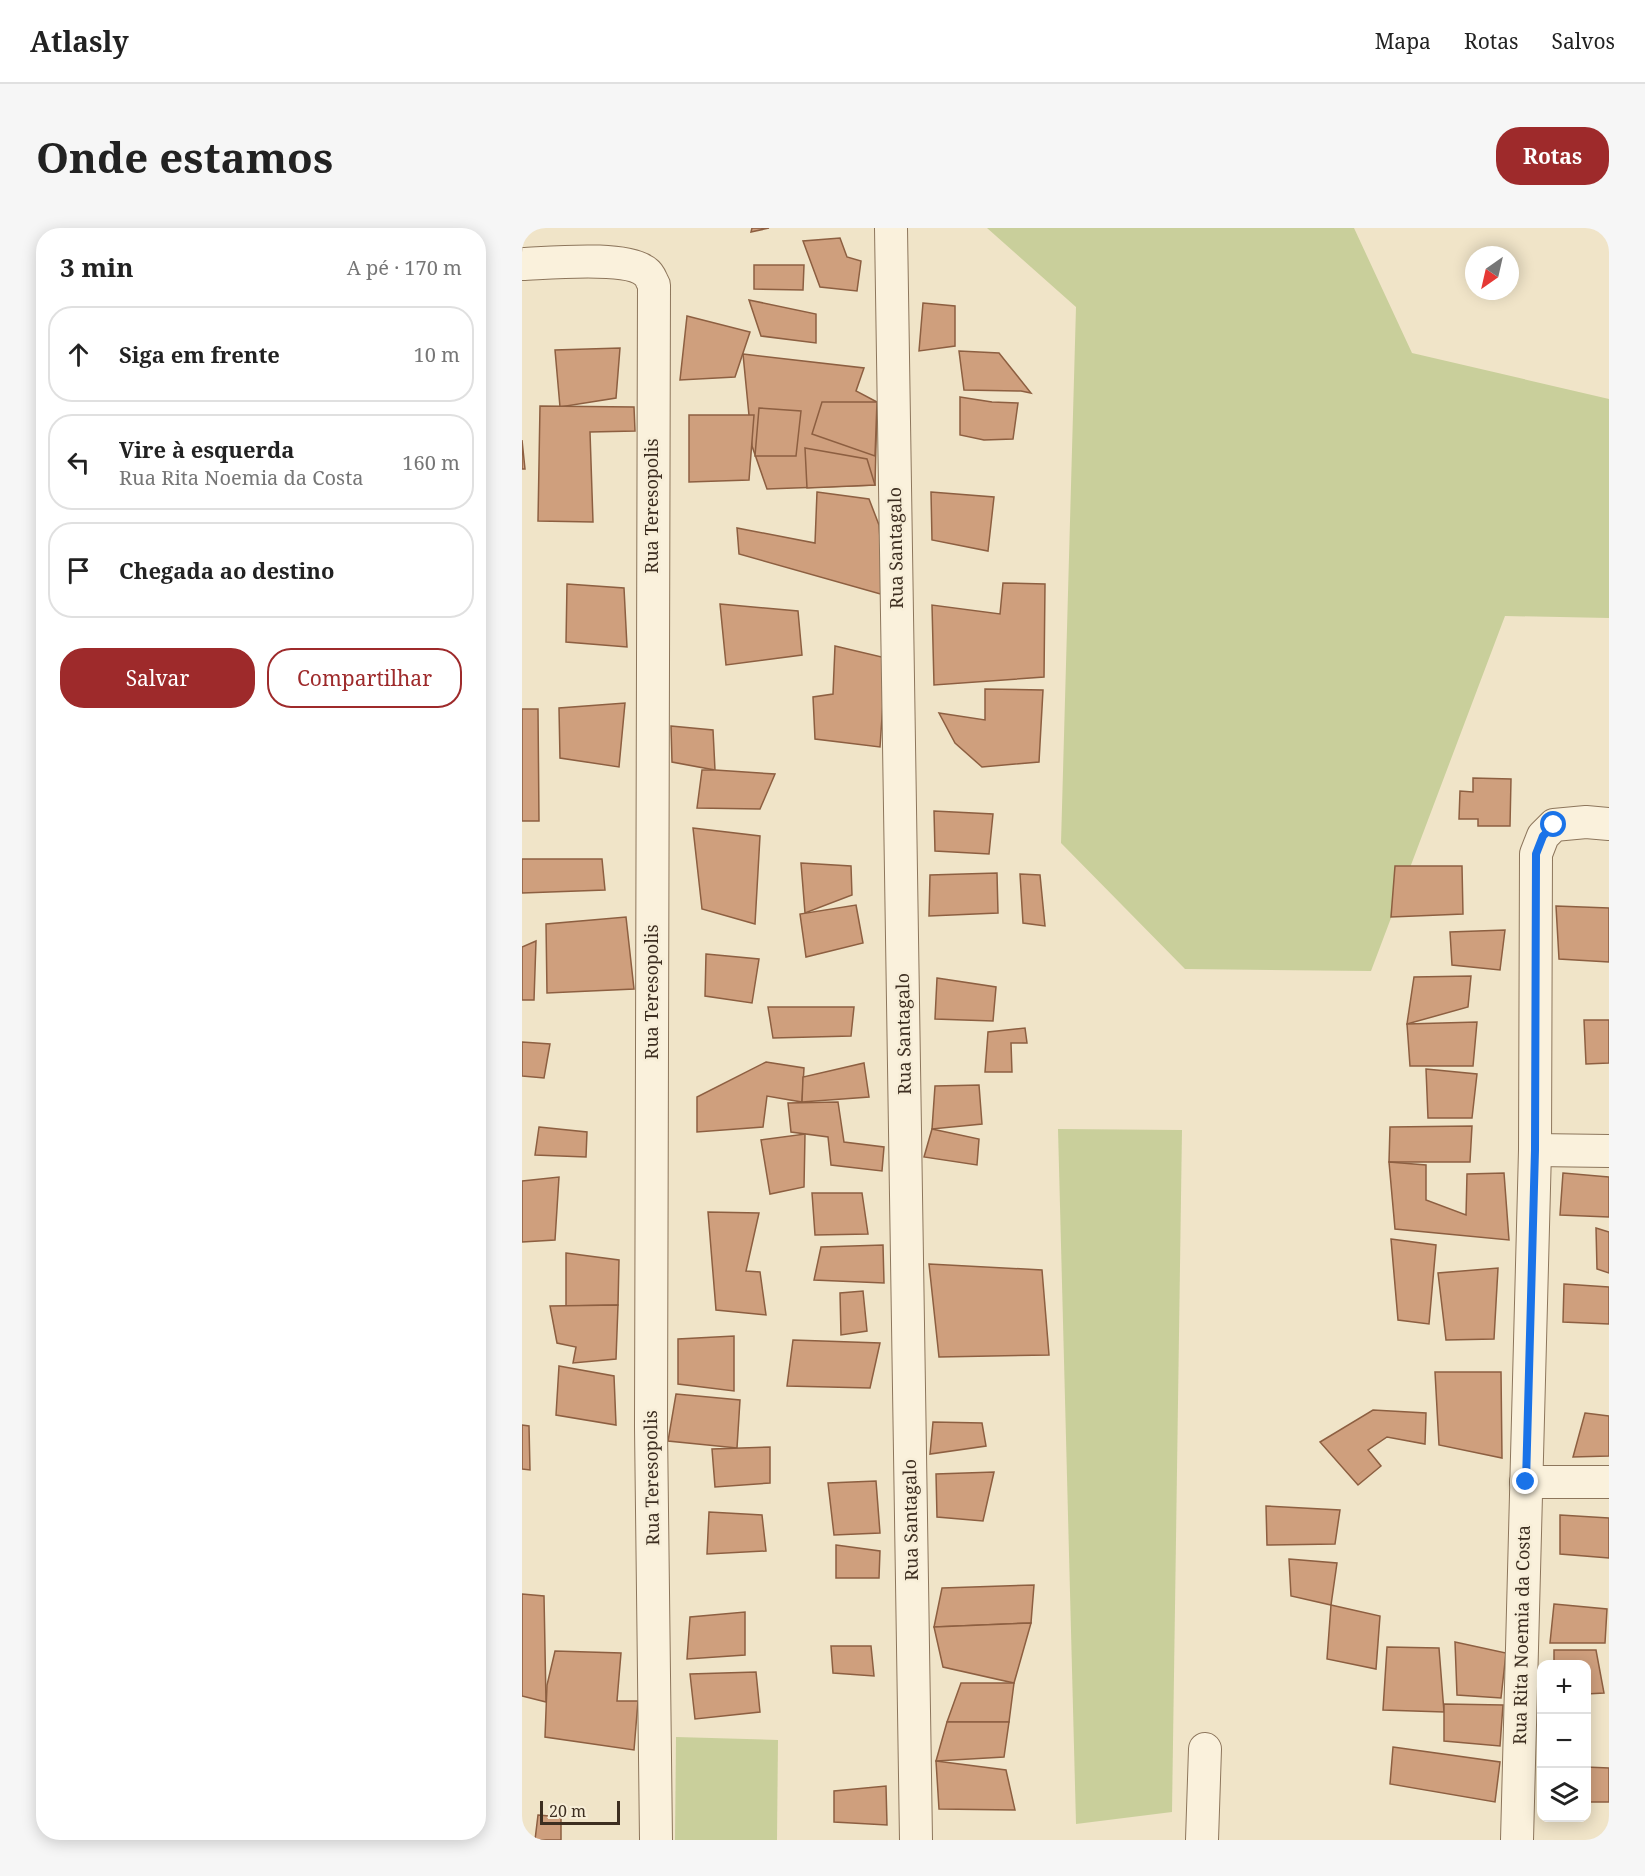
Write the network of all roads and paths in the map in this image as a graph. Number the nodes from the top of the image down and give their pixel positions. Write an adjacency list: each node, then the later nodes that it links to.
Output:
1 (891, 228): 10 (street, Rua Santagalo)
2 (522, 264): 9 (street, Rua Teresopolis)
3 (1609, 824): 4 (street, Rua Rita Noemia da Costa)
4 (1535, 1150): 5 (street); 6 (street, Rua Rita Noemia da Costa)
5 (1609, 1150)
6 (1526, 1482): 7 (street); 12 (street, Rua Rita Noemia da Costa)
7 (1609, 1482)
8 (1205, 1749): 11 (street)
9 (656, 1840)
10 (916, 1840)
11 (1202, 1840)
12 (1517, 1840)

